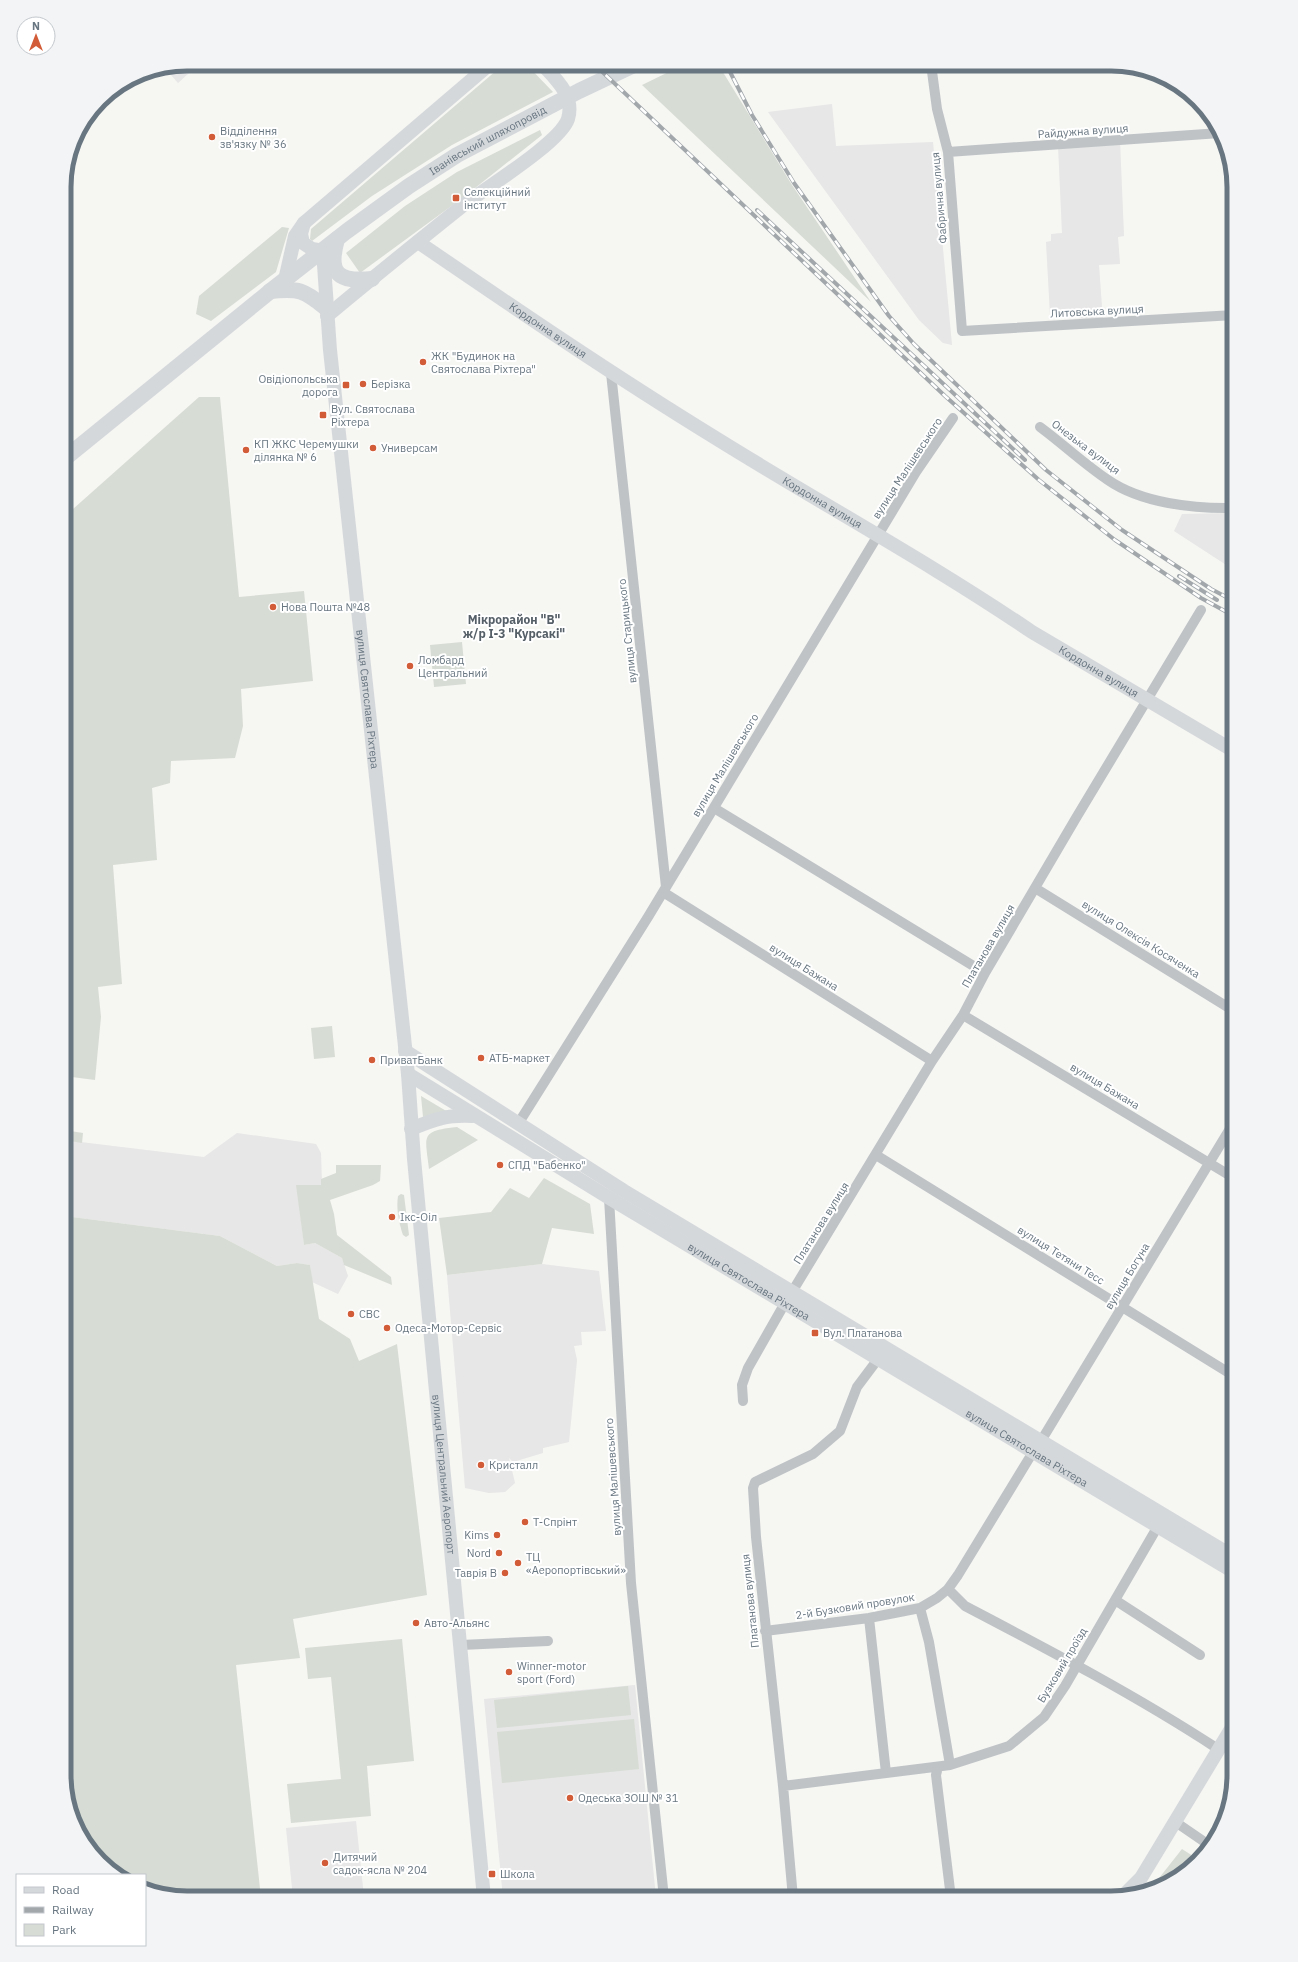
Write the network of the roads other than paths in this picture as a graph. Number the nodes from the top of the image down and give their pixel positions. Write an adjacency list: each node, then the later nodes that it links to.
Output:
1 (482, 71): 7 (main road)
2 (549, 71): 9 (main road)
3 (621, 71): 8 (main road, Іванівський шляхопровід)
4 (932, 71): 6 (street, Фабрична вулиця)
5 (1214, 133): 6 (street, Райдужна вулиця)
6 (948, 152): 16 (street, Фабрична вулиця)
7 (304, 223): 10 (main road); 12 (main road)
8 (342, 235): 10 (main road); 11 (main road)
9 (418, 242): 11 (main road); 17 (main road, Кордонна вулиця)
10 (323, 251): 12 (main road); 14 (main road, вулиця Святослава Ріхтера)
11 (372, 279): 14 (main road)
12 (285, 280): 13 (main road)
13 (270, 291): 14 (main road); 20 (main road)
14 (327, 312): 32 (main road, вулиця Святослава Ріхтера)
15 (1227, 315): 16 (street, Литовська вулиця)
16 (962, 331)
17 (611, 373): 22 (main road, Кордонна вулиця); 28 (street, вулиця Старицького)
18 (953, 418): 22 (street, вулиця Малішевського)
19 (1040, 427): 21 (street, Онезька вулиця)
20 (71, 453)
21 (1227, 508)
22 (878, 535): 24 (main road, Кордонна вулиця); 26 (street, вулиця Малішевського)
23 (1201, 610): 24 (street, Платанова вулиця)
24 (1147, 700): 25 (main road, Кордонна вулиця); 27 (street, Платанова вулиця)
25 (1227, 747)
26 (714, 808): 28 (street, вулиця Малішевського); 29 (street)
27 (1035, 888): 29 (street, Платанова вулиця); 30 (street, вулиця Олексія Косяченка)
28 (664, 889): 33 (street, вулиця Бажана); 36 (street, вулиця Малішевського)
29 (985, 973): 31 (street, Платанова вулиця)
30 (1227, 1007)
31 (963, 1015): 33 (street, Платанова вулиця); 40 (street, вулиця Бажана)
32 (405, 1051): 34 (main road, вулиця Святослава Ріхтера); 36 (main road, вулиця Святослава Ріхтера)
33 (932, 1061): 39 (street, Платанова вулиця)
34 (408, 1074): 35 (main road, вулиця Святослава Ріхтера); 37 (main road, вулиця Центральний Аеропорт)
35 (474, 1116): 37 (main road); 42 (main road, вулиця Святослава Ріхтера)
36 (518, 1124): 43 (main road, вулиця Святослава Ріхтера)
37 (411, 1130): 58 (main road, вулиця Центральний Аеропорт)
38 (1227, 1134): 40 (street, вулиця Богуна)
39 (876, 1155): 43 (street, Платанова вулиця); 44 (street, вулиця Тетяни Тесс)
40 (1210, 1163): 41 (street, вулиця Бажана); 44 (street, вулиця Богуна)
41 (1227, 1174)
42 (609, 1198): 43 (main road, вулиця Святослава Ріхтера); 71 (street, вулиця Малішевського)
43 (789, 1298): 45 (main road, вулиця Святослава Ріхтера); 47 (street, Платанова вулиця); 48 (main road, вулиця Святослава Ріхтера)
44 (1122, 1307): 46 (street, вулиця Тетяни Тесс); 48 (street, вулиця Богуна)
45 (878, 1359): 48 (main road, вулиця Святослава Ріхтера); 56 (street, Платанова вулиця)
46 (1227, 1372)
47 (743, 1401)
48 (1037, 1446): 49 (main road, вулиця Святослава Ріхтера); 50 (main road, вулиця Святослава Ріхтера); 52 (street, 2-й Бузковий провулок)
49 (1158, 1526): 51 (main road, вулиця Святослава Ріхтера); 53 (street, Бузковий проїзд)
50 (1227, 1553)
51 (1227, 1568)
52 (948, 1589): 54 (street, 2-й Бузковий провулок); 60 (street)
53 (1115, 1600): 59 (street); 60 (street, Бузковий проїзд)
54 (920, 1608): 55 (street, 2-й Бузковий провулок); 63 (street)
55 (869, 1618): 56 (street, 2-й Бузковий провулок); 65 (street)
56 (765, 1631): 66 (street, Платанова вулиця)
57 (548, 1641): 58 (street)
58 (461, 1645): 70 (main road, вулиця Центральний Аеропорт)
59 (1200, 1655)
60 (1077, 1665): 62 (street); 63 (street, Бузковий проїзд)
61 (1227, 1735): 62 (main road)
62 (1218, 1749): 67 (main road)
63 (950, 1764): 64 (street, Бузковий проїзд)
64 (938, 1767): 65 (street, Бузковий проїзд); 73 (street)
65 (886, 1773): 66 (street, Бузковий проїзд)
66 (783, 1786): 72 (street, Платанова вулиця)
67 (1174, 1822): 68 (street); 69 (main road)
68 (1205, 1843)
69 (1130, 1889)
70 (483, 1891)
71 (663, 1891)
72 (792, 1891)
73 (950, 1891)

